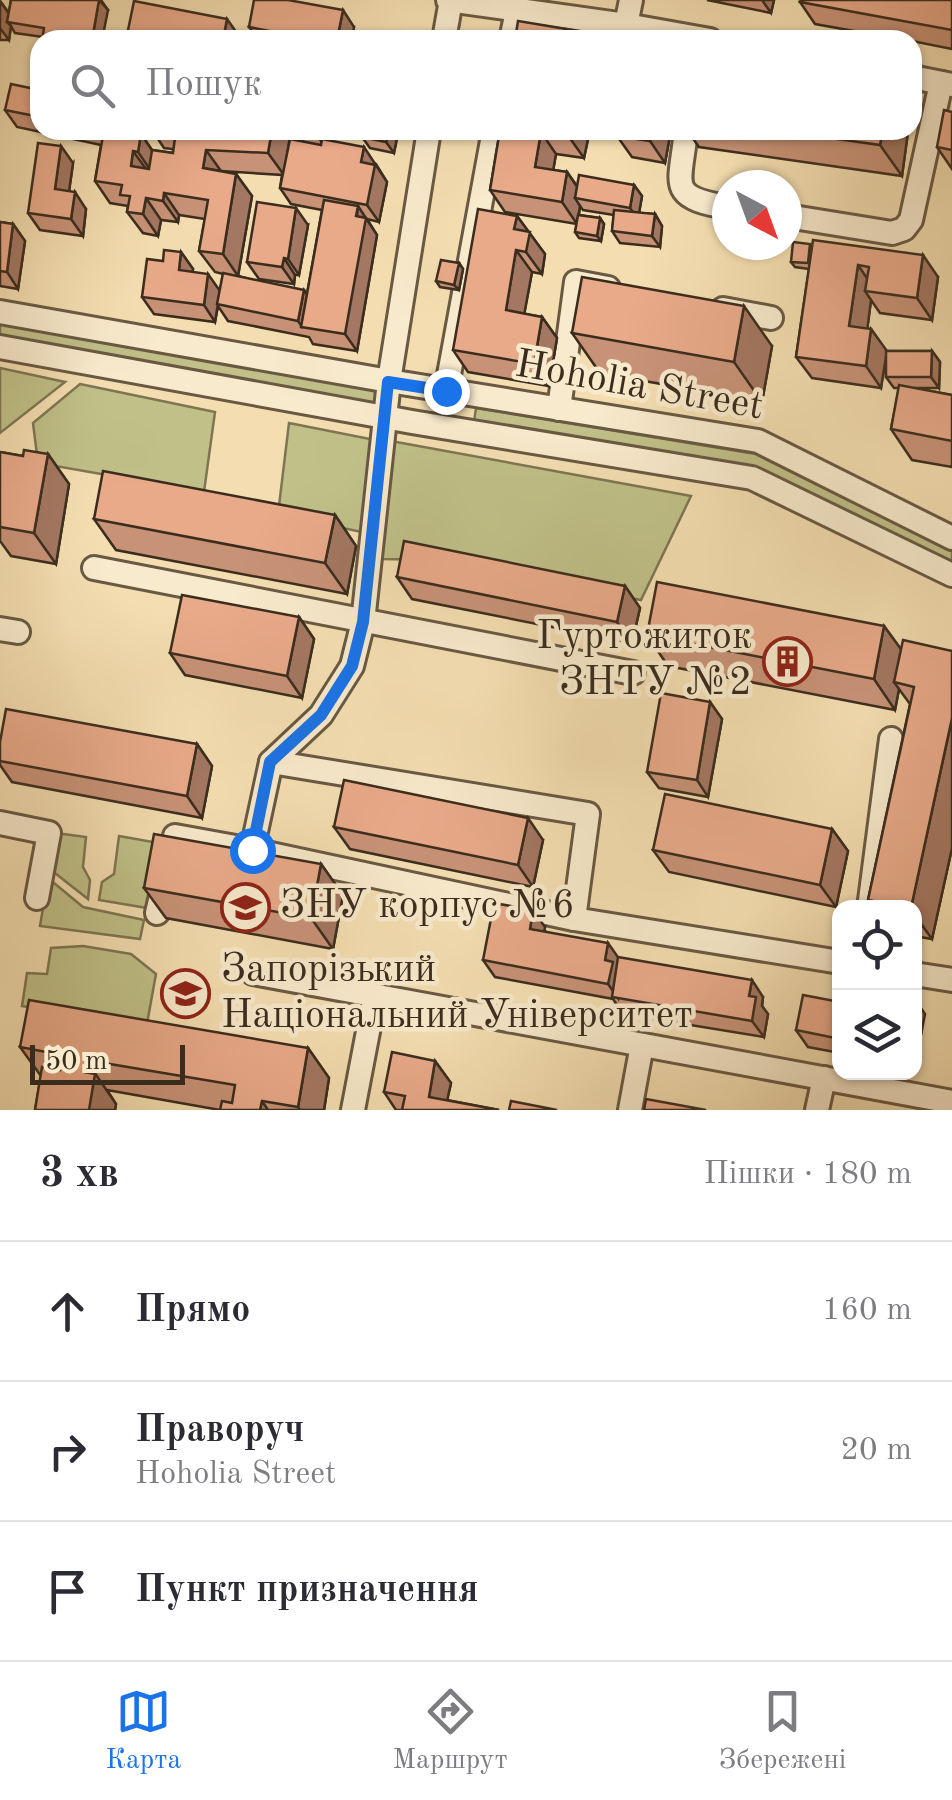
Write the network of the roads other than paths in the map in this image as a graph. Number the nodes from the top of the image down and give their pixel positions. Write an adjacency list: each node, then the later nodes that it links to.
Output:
1 (450, 0): 3 (street); 5 (street)
2 (631, 0): 4 (street)
3 (517, 11): 4 (street); 6 (street)
4 (626, 25): 7 (street)
5 (446, 30)
6 (514, 30)
7 (652, 30)
8 (946, 84): 13 (street)
9 (428, 140): 19 (street)
10 (492, 140): 20 (street)
11 (685, 140): 12 (street)
12 (712, 205)
13 (802, 218)
14 (634, 293): 21 (street)
15 (693, 304): 17 (street)
16 (0, 312): 19 (street, Hoholia Street)
17 (771, 318)
18 (0, 347): 22 (street, Hoholia Street)
19 (388, 382): 20 (street, Hoholia Street); 22 (street)
20 (446, 391): 21 (street, Hoholia Street)
21 (559, 409): 23 (street, Hoholia Street)
22 (384, 416): 25 (street, Hoholia Street); 26 (street)
23 (952, 538)
24 (94, 568): 26 (street)
25 (952, 575)
26 (363, 622): 27 (street); 29 (street)
27 (633, 673)
28 (891, 739): 33 (street)
29 (270, 762): 31 (street); 35 (street)
30 (0, 823): 32 (street)
31 (252, 850): 34 (street); 35 (street)
32 (37, 898)
33 (871, 900)
34 (157, 913)
35 (574, 919): 36 (street)
36 (832, 961)
37 (253, 973): 40 (street)
38 (922, 975): 39 (street)
39 (952, 980)
40 (375, 996): 41 (street); 44 (street)
41 (642, 1045): 42 (street); 45 (street)
42 (824, 1078): 43 (street); 46 (street)
43 (952, 1106)
44 (353, 1110)
45 (630, 1110)
46 (818, 1110)

